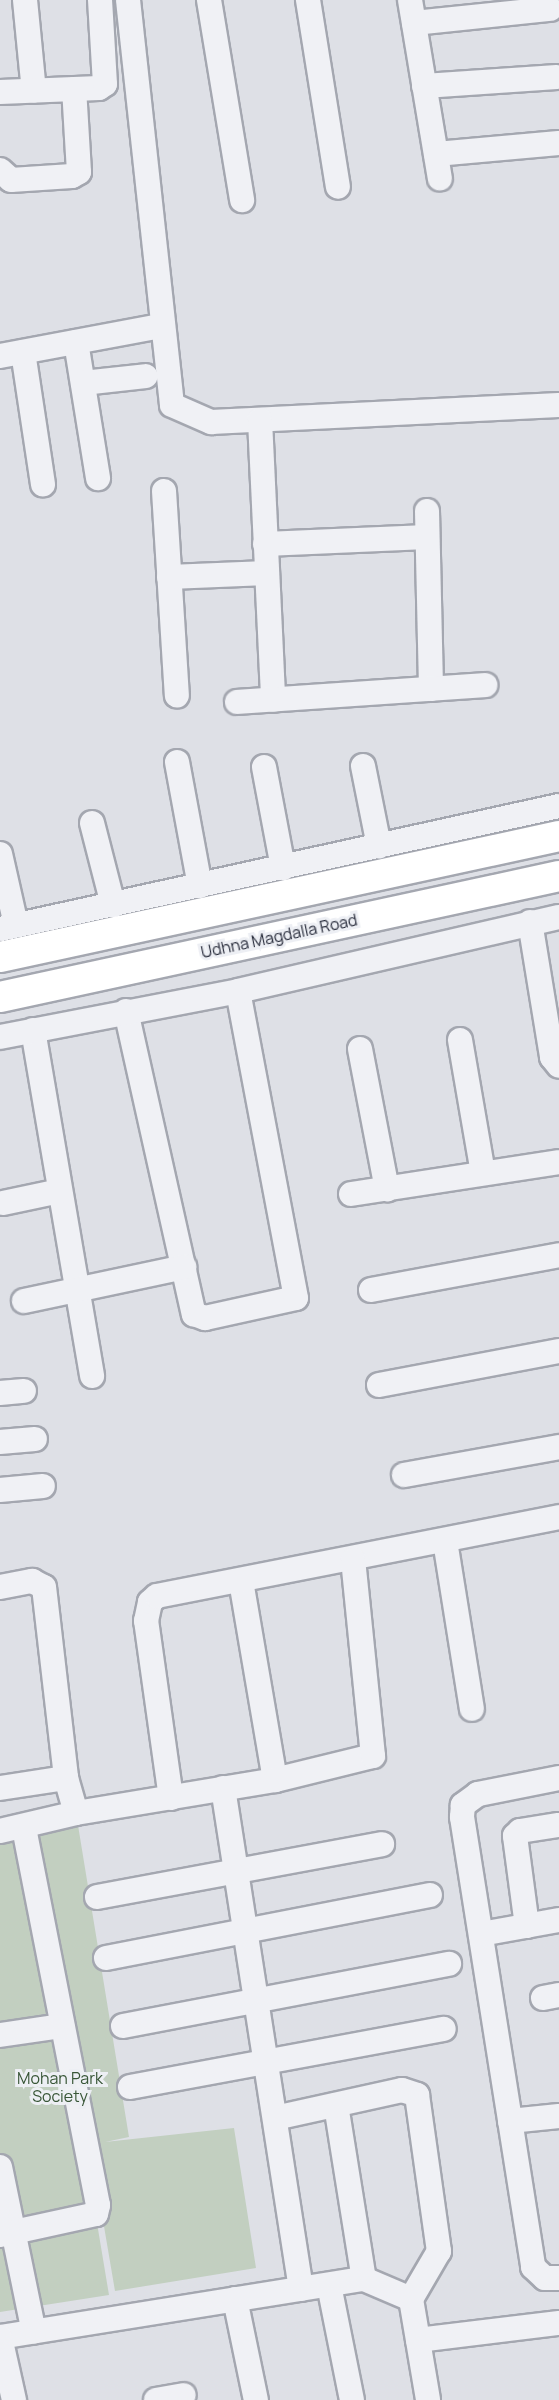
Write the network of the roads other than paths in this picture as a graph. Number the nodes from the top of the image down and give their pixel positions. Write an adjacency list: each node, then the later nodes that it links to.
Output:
1 (25, 0): 11 (street)
2 (100, 0): 10 (street)
3 (128, 0): 19 (street)
4 (209, 0): 18 (street)
5 (309, 0): 17 (street)
6 (550, 9): 7 (street)
7 (412, 12): 9 (street)
8 (557, 77): 9 (street)
9 (424, 86): 14 (street)
10 (74, 89): 11 (street); 15 (street)
11 (33, 91): 12 (street)
12 (0, 92)
13 (559, 143): 14 (street)
14 (436, 154): 16 (street)
15 (0, 170)
16 (440, 179)
17 (338, 187)
18 (242, 200)
19 (161, 326): 20 (street); 25 (street)
20 (76, 342): 21 (street); 23 (street)
21 (11, 354): 27 (street)
22 (146, 376): 23 (street)
23 (83, 383): 26 (street)
24 (559, 405): 25 (street)
25 (260, 420): 31 (street)
26 (98, 478)
27 (43, 485)
28 (164, 491): 33 (street)
29 (427, 511): 30 (street)
30 (427, 537): 31 (street); 35 (street)
31 (265, 544): 32 (street)
32 (267, 573): 33 (street); 37 (street)
33 (169, 577): 36 (street)
34 (485, 685): 35 (street)
35 (431, 689): 37 (street)
36 (177, 696)
37 (273, 700): 38 (street)
38 (237, 702)
39 (177, 762): 49 (street)
40 (363, 766): 45 (street)
41 (264, 767): 47 (street)
42 (559, 806): 45 (street)
43 (93, 823): 50 (street)
44 (559, 836): 54 (main road)
45 (379, 846): 47 (street)
46 (0, 854): 53 (street)
47 (283, 868): 49 (street)
48 (559, 876): 56 (main road, Udhna Magdalla Road)
49 (200, 886): 50 (street)
50 (113, 905): 53 (street)
51 (559, 917): 52 (street)
52 (530, 922): 55 (street); 62 (street)
53 (8, 927)
54 (0, 957)
55 (238, 991): 57 (street); 70 (street)
56 (0, 997)
57 (126, 1011): 58 (street); 70 (street)
58 (33, 1030): 59 (street); 66 (street)
59 (0, 1037)
60 (460, 1040): 64 (street)
61 (360, 1049): 65 (street)
62 (559, 1066)
63 (559, 1162): 64 (street)
64 (483, 1173): 65 (street)
65 (387, 1189): 67 (street)
66 (60, 1191): 68 (street); 71 (street)
67 (351, 1194)
68 (3, 1203)
69 (559, 1255): 72 (street)
70 (184, 1267): 71 (street)
71 (77, 1289): 73 (street); 75 (street)
72 (371, 1290)
73 (24, 1301)
74 (559, 1351): 76 (street)
75 (92, 1376)
76 (379, 1384)
77 (24, 1391): 78 (street)
78 (0, 1393)
79 (35, 1439): 80 (street)
80 (0, 1442)
81 (559, 1447): 82 (street)
82 (404, 1475)
83 (43, 1486): 84 (street)
84 (0, 1490)
85 (559, 1517): 86 (street)
86 (445, 1541): 87 (street); 90 (street)
87 (353, 1560): 88 (street); 93 (street)
88 (241, 1581): 93 (street); 96 (street)
89 (0, 1587): 91 (street)
90 (472, 1709)
91 (66, 1778): 94 (street); 97 (street)
92 (559, 1778): 108 (street)
93 (275, 1780): 95 (street)
94 (0, 1788)
95 (223, 1788): 96 (street); 102 (street)
96 (171, 1798): 97 (street)
97 (76, 1813): 99 (street)
98 (559, 1824): 106 (street)
99 (24, 1827): 100 (street); 112 (street)
100 (0, 1831)
101 (382, 1844): 102 (street)
102 (238, 1872): 104 (street); 107 (street)
103 (430, 1895): 107 (street)
104 (97, 1897)
105 (559, 1920): 106 (street)
106 (527, 1926): 108 (street)
107 (247, 1931): 109 (street); 111 (street)
108 (480, 1934): 121 (street)
109 (106, 1958)
110 (449, 1964): 111 (street)
111 (257, 2002): 113 (street); 116 (street)
112 (62, 2025): 115 (street); 123 (street)
113 (123, 2026)
114 (444, 2029): 116 (street)
115 (0, 2035)
116 (267, 2062): 117 (street); 120 (street)
117 (130, 2087)
118 (336, 2105): 120 (street); 125 (street); 129 (street)
119 (559, 2116): 121 (street)
120 (275, 2118): 127 (street)
121 (510, 2121): 124 (street)
122 (0, 2167): 123 (street)
123 (7, 2234): 131 (street)
124 (559, 2278)
125 (364, 2279): 126 (street); 129 (street)
126 (329, 2285): 127 (street); 138 (street)
127 (301, 2289): 128 (street)
128 (235, 2299): 131 (street); 137 (street)
129 (411, 2299): 133 (street)
130 (559, 2323): 133 (street)
131 (34, 2332): 132 (street)
132 (0, 2337): 135 (street)
133 (418, 2340): 139 (street)
134 (184, 2395): 136 (street)
135 (14, 2400)
136 (156, 2400)
137 (256, 2400)
138 (352, 2400)
139 (428, 2400)

